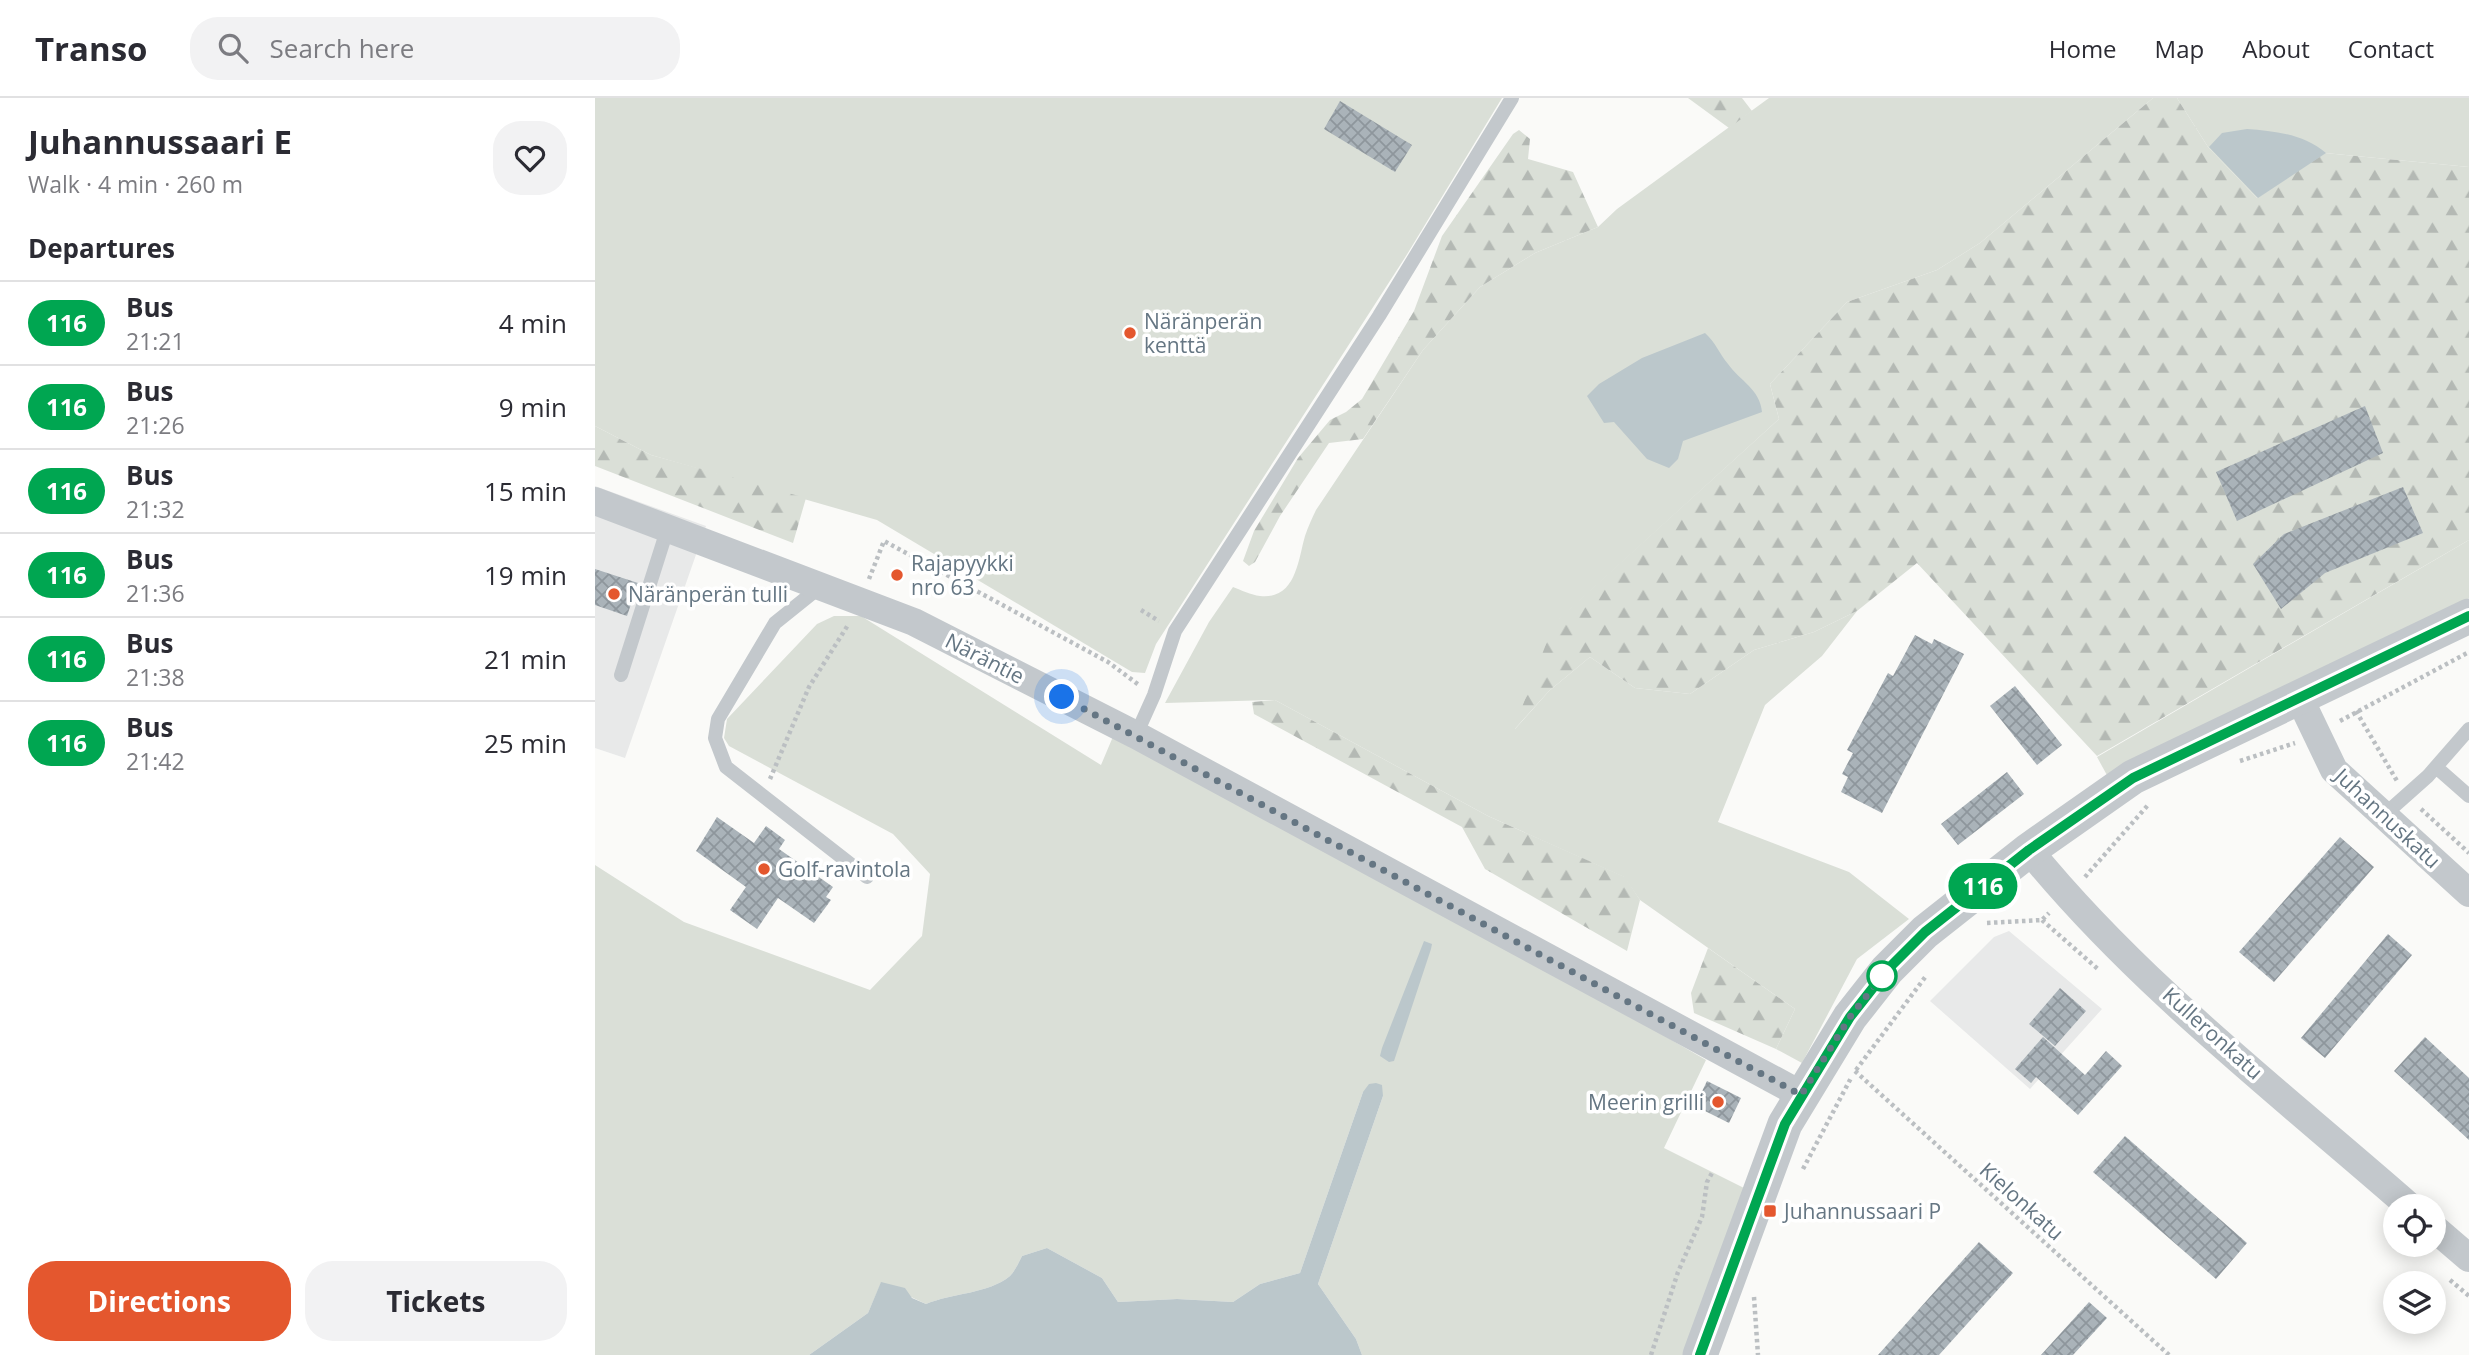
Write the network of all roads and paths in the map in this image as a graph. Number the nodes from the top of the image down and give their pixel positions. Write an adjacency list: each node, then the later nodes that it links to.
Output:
1 (1512, 98): 9 (lane)
2 (595, 501): 3 (street, Näräntie)
3 (668, 527): 4 (street, Näräntie); 8 (lane)
4 (821, 586): 5 (street, Näräntie); 17 (lane)
5 (860, 602): 9 (path); 12 (street, Näräntie); 17 (path)
6 (2469, 616): 10 (street)
7 (2469, 652): 13 (path)
8 (621, 675)
9 (1154, 695): 12 (lane)
10 (2299, 697): 13 (street, Juhannuskatu); 20 (street)
11 (2469, 729): 15 (lane)
12 (1136, 735): 27 (street, Näräntie)
13 (2315, 736): 14 (path); 19 (street, Juhannuskatu)
14 (2227, 766)
15 (2436, 767): 16 (lane); 19 (lane)
16 (2469, 796)
17 (762, 798): 21 (lane)
18 (2153, 799): 23 (path)
19 (2383, 816): 22 (street, Juhannuskatu)
20 (2029, 850): 23 (street, Kulleronkatu); 27 (street)
21 (867, 877)
22 (2469, 893)
23 (2067, 897): 24 (path); 30 (street, Kulleronkatu)
24 (1982, 923)
25 (1930, 971): 26 (path)
26 (1855, 1071): 29 (path); 37 (path, Kielonkatu)
27 (1801, 1095): 35 (street)
28 (1712, 1173): 34 (path)
29 (1799, 1175)
30 (2395, 1194)
31 (2446, 1238): 32 (street)
32 (2469, 1258)
33 (1754, 1293): 36 (path)
34 (1651, 1355)
35 (1700, 1355)
36 (1758, 1355)
37 (2169, 1355)

